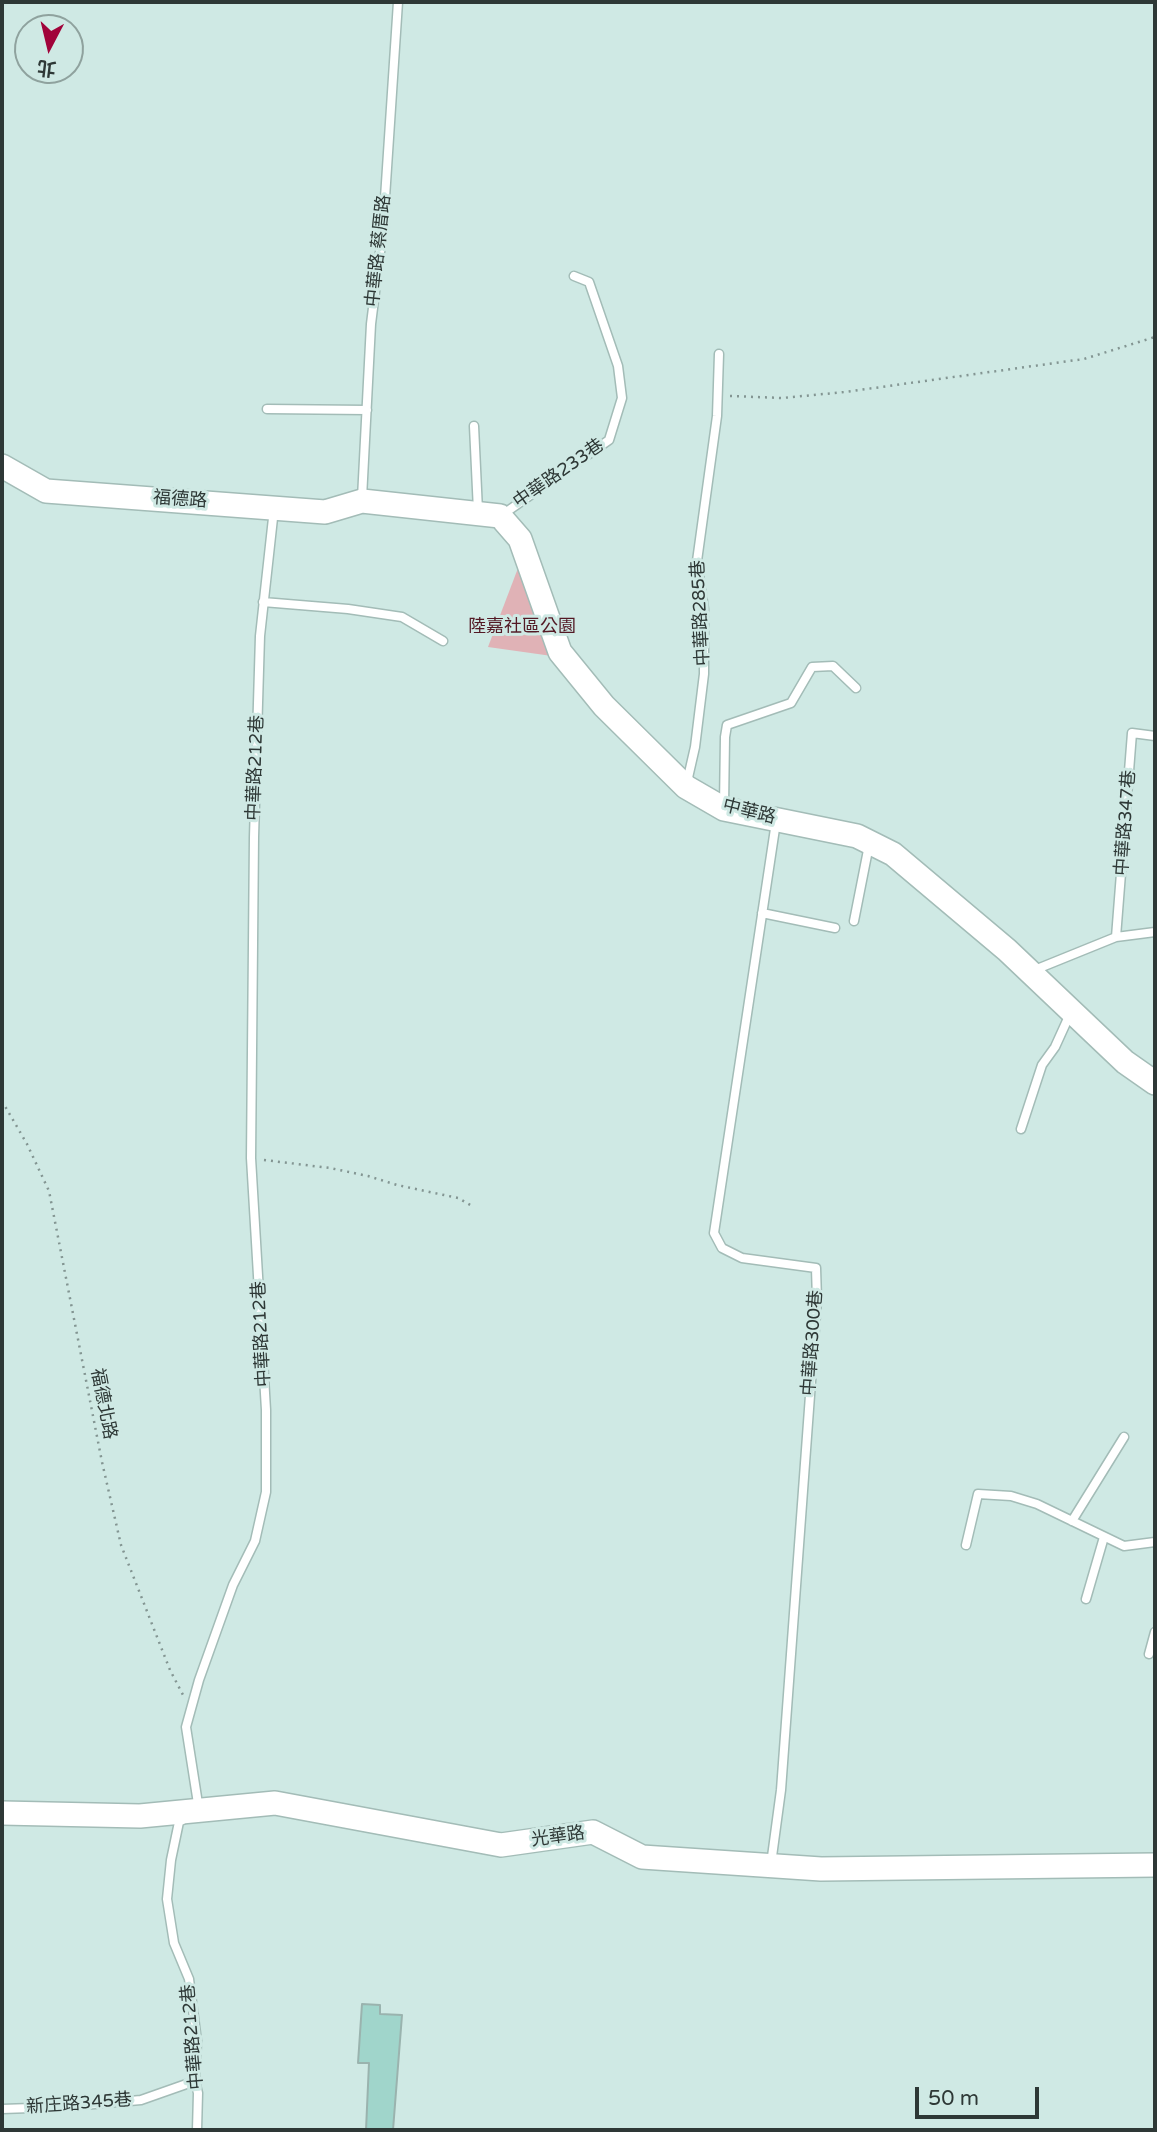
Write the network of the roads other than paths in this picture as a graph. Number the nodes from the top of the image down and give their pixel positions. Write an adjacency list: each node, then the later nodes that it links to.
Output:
1 (398, 2): 5 (lane, 中華路 蔡厝路)
2 (574, 276): 10 (lane, 中華路233巷)
3 (719, 354): 15 (lane, 中華路285巷)
4 (267, 409): 5 (lane)
5 (367, 411): 8 (lane, 中華路 蔡厝路)
6 (474, 426): 10 (lane)
7 (2, 466): 9 (street, 福德路)
8 (362, 500): 9 (street, 福德路); 10 (street)
9 (274, 506): 11 (lane, 中華路212巷)
10 (489, 515): 15 (street, 中華路)
11 (263, 603): 12 (lane); 36 (lane, 中華路212巷)
12 (443, 640)
13 (856, 688): 16 (lane)
14 (1155, 736): 23 (lane, 中華路347巷)
15 (686, 787): 16 (street, 中華路)
16 (724, 809): 17 (street, 中華路)
17 (776, 819): 18 (street, 中華路); 19 (lane, 中華路300巷)
18 (870, 842): 20 (lane); 24 (street, 中華路)
19 (762, 913): 21 (lane); 39 (lane, 中華路300巷)
20 (853, 921)
21 (835, 928)
22 (1155, 932): 23 (lane)
23 (1116, 937): 24 (lane)
24 (1029, 973): 25 (street, 中華路)
25 (1071, 1011): 26 (street, 中華路); 27 (lane)
26 (1155, 1083)
27 (1021, 1129)
28 (1124, 1437): 29 (lane)
29 (1072, 1521): 30 (lane); 32 (lane)
30 (1104, 1537): 31 (lane); 33 (lane)
31 (1155, 1542)
32 (966, 1545)
33 (1086, 1599)
34 (1155, 1632): 35 (lane)
35 (1149, 1654)
36 (200, 1811): 37 (street, 光華路); 39 (street, 光華路); 40 (lane, 中華路212巷)
37 (2, 1813)
38 (1155, 1865): 39 (street, 光華路)
39 (770, 1866)
40 (195, 2081): 41 (lane, 新庄路345巷); 42 (lane, 中華路212巷)
41 (2, 2109)
42 (197, 2130)

